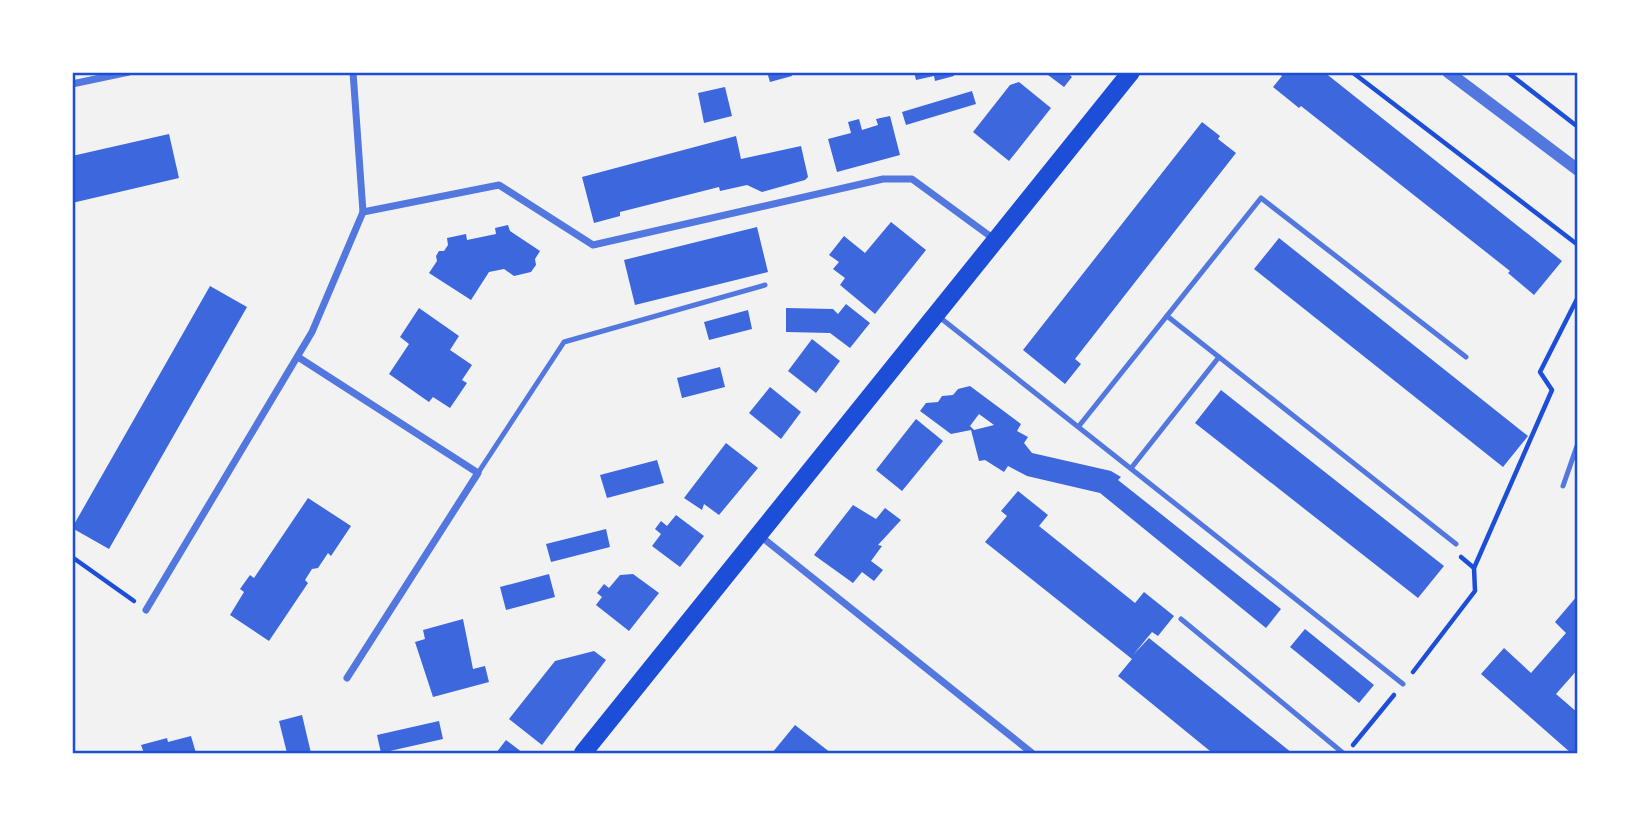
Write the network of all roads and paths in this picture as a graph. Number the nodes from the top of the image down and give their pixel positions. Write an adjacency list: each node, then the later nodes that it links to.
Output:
1 (129, 72): 7 (street)
2 (353, 72): 10 (street)
3 (1131, 72): 11 (main road)
4 (1352, 72): 12 (path)
5 (1448, 72): 9 (street)
6 (1507, 72): 8 (path)
7 (72, 84)
8 (1578, 127)
9 (1578, 170)
10 (363, 212): 11 (street); 17 (street)
11 (996, 240): 15 (main road)
12 (1578, 245)
13 (765, 285): 23 (lane)
14 (1578, 297): 31 (path)
15 (936, 314): 20 (lane); 25 (main road)
16 (1167, 316): 18 (lane); 19 (lane); 20 (lane)
17 (298, 357): 23 (street); 28 (street)
18 (1219, 357): 22 (lane); 26 (lane)
19 (1466, 357)
20 (1079, 426): 22 (lane)
21 (1578, 443): 24 (lane)
22 (1132, 467): 31 (lane)
23 (478, 473): 30 (street)
24 (1563, 486)
25 (759, 534): 32 (main road); 33 (street)
26 (1457, 544)
27 (72, 557): 28 (path)
28 (146, 610)
29 (1181, 619): 34 (lane)
30 (347, 678)
31 (1403, 684): 34 (path)
32 (585, 752)
33 (1032, 753)
34 (1344, 753)

